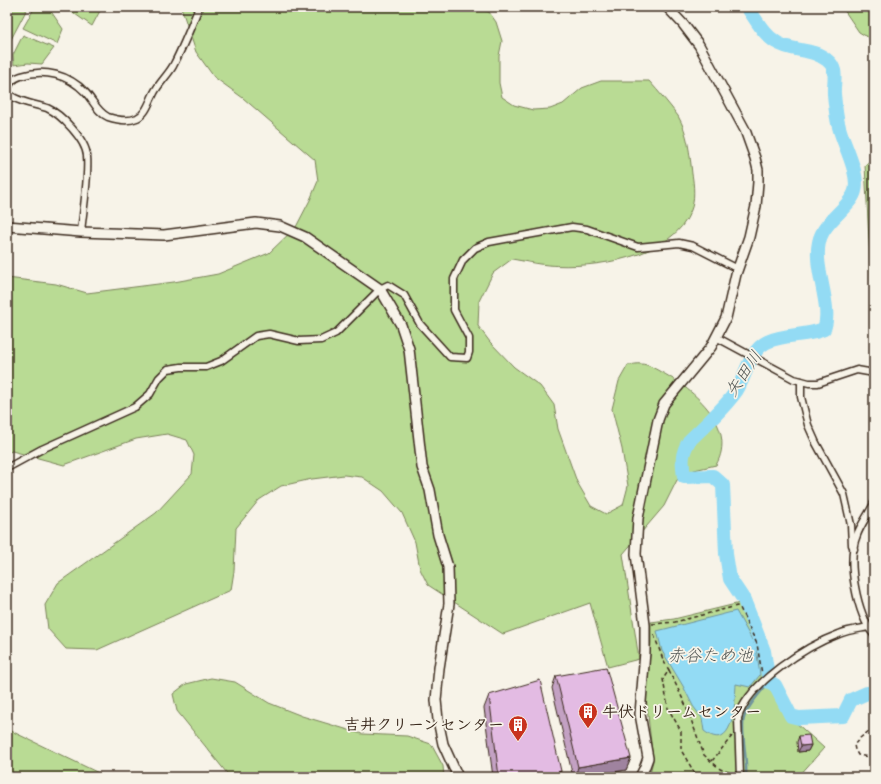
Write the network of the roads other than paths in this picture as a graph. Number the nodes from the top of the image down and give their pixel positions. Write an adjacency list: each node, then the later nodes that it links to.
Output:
1 (199, 7): 4 (street)
2 (667, 7): 5 (street)
3 (7, 226): 4 (street)
4 (81, 232): 6 (street)
5 (738, 269): 6 (street); 7 (street)
6 (380, 289): 10 (street); 15 (street)
7 (716, 337): 9 (street); 16 (street)
8 (874, 373): 9 (street)
9 (801, 381): 12 (street)
10 (7, 468)
11 (874, 503): 12 (street)
12 (854, 549): 13 (street)
13 (869, 627): 14 (street); 17 (street)
14 (874, 635)
15 (458, 777)
16 (640, 777)
17 (740, 777)

